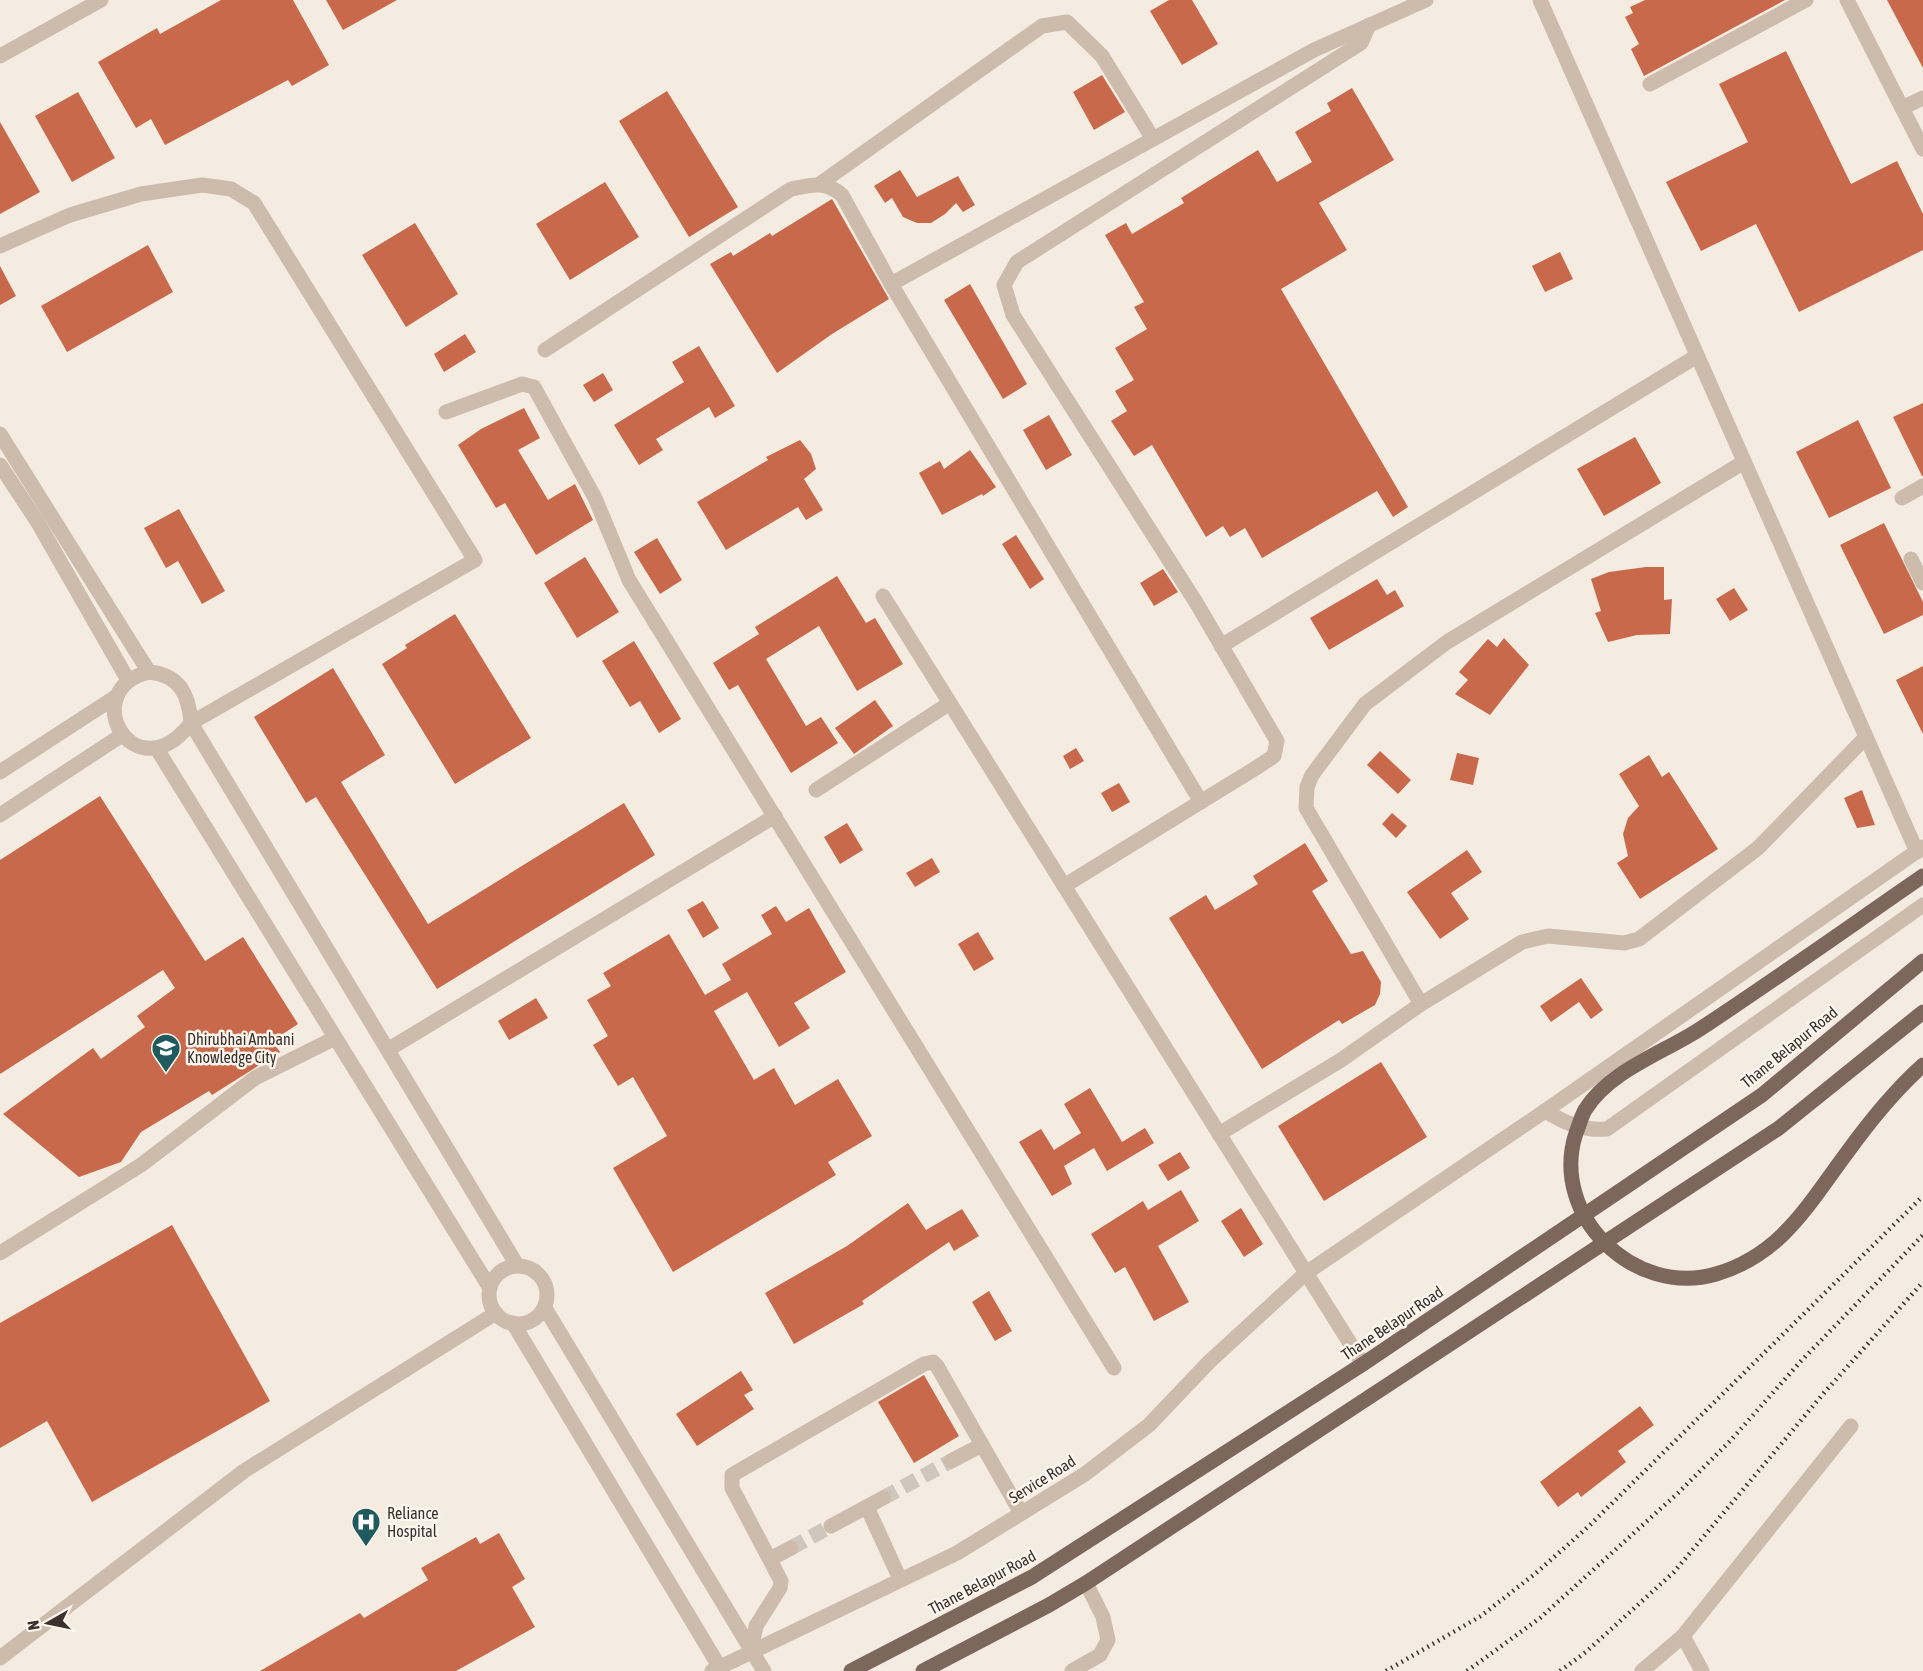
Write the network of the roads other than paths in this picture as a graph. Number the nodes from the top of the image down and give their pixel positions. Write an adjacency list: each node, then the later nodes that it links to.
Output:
1 (101, 0): 7 (street)
2 (1426, 0): 6 (street)
3 (1540, 0): 17 (street)
4 (1806, 0): 8 (street)
5 (1847, 0): 10 (street)
6 (1369, 26): 11 (street); 27 (street)
7 (0, 56)
8 (1650, 84)
9 (1923, 98): 10 (street)
10 (1902, 108): 12 (street)
11 (1153, 140): 13 (street); 15 (street)
12 (1923, 149)
13 (821, 183): 15 (street); 16 (street)
14 (0, 246): 32 (street)
15 (891, 284): 38 (street)
16 (545, 350)
17 (1697, 356): 20 (street); 27 (street)
18 (446, 412): 40 (street)
19 (0, 434): 28 (street)
20 (1744, 462): 34 (street); 46 (street)
21 (0, 465): 29 (street)
22 (1923, 486): 23 (street)
23 (1902, 498)
24 (1911, 560): 25 (street)
25 (1923, 583)
26 (883, 596): 31 (street)
27 (1221, 646): 38 (street)
28 (149, 672): 29 (street); 32 (street)
29 (128, 681): 30 (street)
30 (117, 696): 33 (street); 36 (street)
31 (950, 703): 37 (street); 43 (street)
32 (191, 723): 35 (street); 49 (street)
33 (122, 735): 35 (street); 39 (street)
34 (1866, 737): 41 (street); 46 (street)
35 (157, 749): 48 (street)
36 (0, 772)
37 (816, 790)
38 (1201, 802): 43 (street)
39 (0, 815)
40 (775, 816): 49 (street); 61 (street)
41 (1920, 849): 51 (street, Service Road)
42 (1923, 876): 50 (main road)
43 (1064, 886): 52 (street)
44 (1923, 905): 51 (street)
45 (1923, 962): 60 (main road, Thane Belapur Road)
46 (1421, 1004): 52 (street)
47 (1923, 1012): 72 (main road)
48 (335, 1038): 53 (street); 56 (street)
49 (388, 1049): 54 (street)
50 (1923, 1065)
51 (1545, 1111): 55 (street, Service Road)
52 (1219, 1134): 55 (street)
53 (0, 1253)
54 (517, 1265): 56 (street); 57 (street)
55 (1306, 1273): 60 (street); 67 (street, Service Road)
56 (490, 1288): 58 (street)
57 (544, 1308): 59 (street); 74 (street)
58 (496, 1313): 59 (street); 75 (street)
59 (513, 1323): 76 (street)
60 (1363, 1364): 78 (main road, Thane Belapur Road)
61 (1114, 1368)
62 (1851, 1426): 73 (street)
63 (982, 1445): 64 (street); 67 (street); 70 (street)
64 (951, 1461)
65 (884, 1498): 66 (street)
66 (867, 1507): 68 (street); 71 (street)
67 (1021, 1513): 71 (street, Service Road)
68 (831, 1526)
69 (791, 1548): 70 (street)
70 (770, 1559): 74 (street)
71 (900, 1579): 74 (street, Service Road)
72 (1086, 1583): 79 (main road); 80 (street)
73 (1683, 1636): 81 (street); 82 (street)
74 (751, 1650): 76 (street, Service Road); 77 (street)
75 (0, 1658)
76 (718, 1670)
77 (764, 1671)
78 (851, 1671)
79 (923, 1671)
80 (1072, 1671)
81 (1641, 1671)
82 (1702, 1671)

